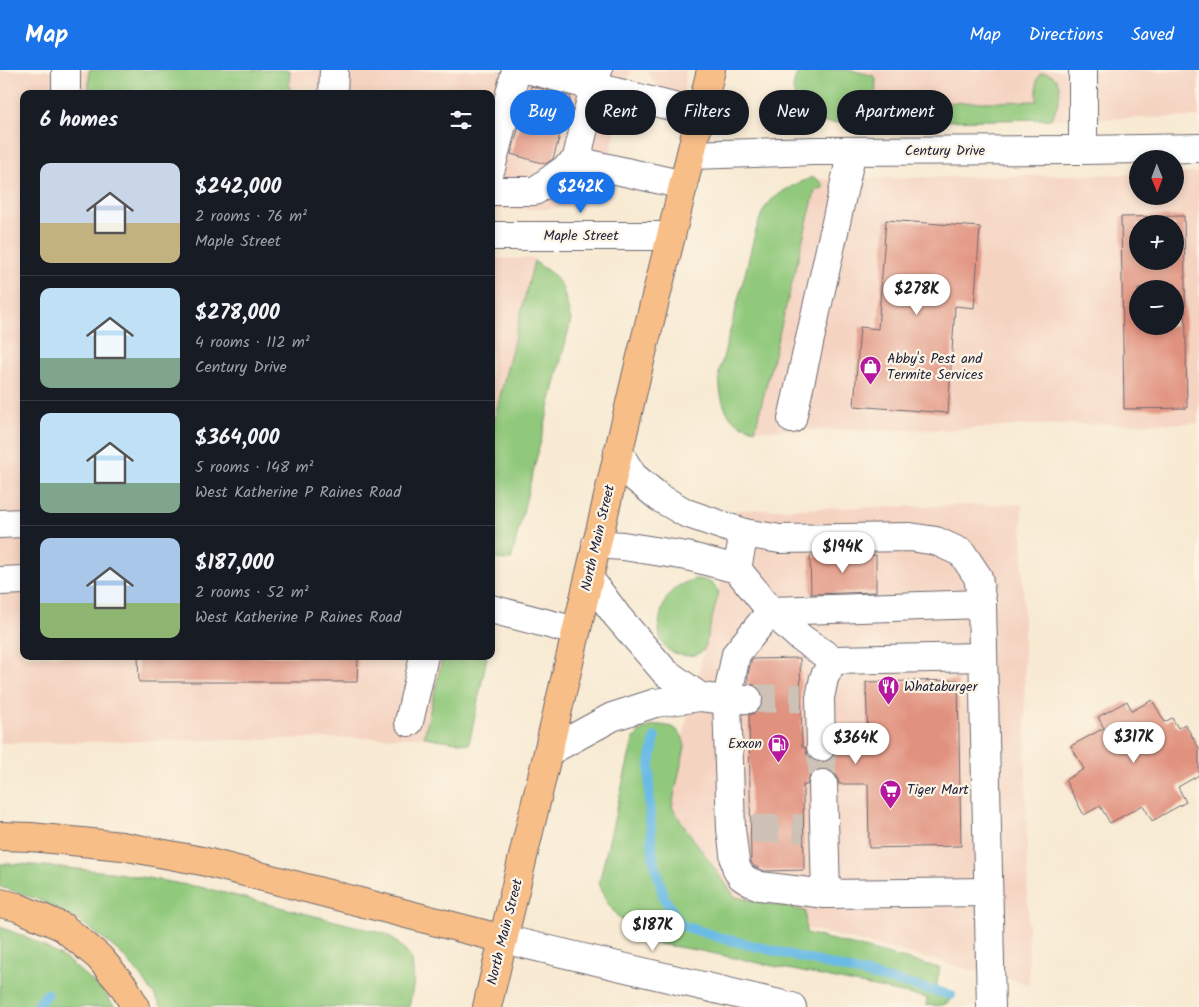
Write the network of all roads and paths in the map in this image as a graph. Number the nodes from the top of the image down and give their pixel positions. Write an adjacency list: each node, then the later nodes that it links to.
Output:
1 (66, 70): 8 (street)
2 (334, 70): 9 (street)
3 (516, 70): 16 (street)
4 (530, 70): 7 (street)
5 (711, 70): 10 (main road, North Main Street)
6 (1083, 70): 14 (street)
7 (596, 78): 11 (street); 18 (street)
8 (66, 90)
9 (333, 90)
10 (706, 90)
11 (666, 102)
12 (696, 135): 17 (main road, North Main Street)
13 (1199, 148): 14 (street, Century Drive)
14 (1083, 150): 15 (street, Century Drive)
15 (852, 151): 17 (street, Century Drive); 23 (street)
16 (495, 152)
17 (691, 155): 19 (main road, North Main Street)
18 (576, 160): 19 (street); 20 (street)
19 (684, 185): 22 (main road, North Main Street)
20 (495, 191)
21 (495, 236): 22 (street, Maple Street)
22 (671, 236): 24 (main road, North Main Street)
23 (792, 419)
24 (618, 452): 27 (street); 28 (main road, North Main Street)
25 (20, 523): 26 (street)
26 (0, 524)
27 (744, 533): 29 (street); 33 (street)
28 (596, 544): 29 (street); 30 (main road, North Main Street)
29 (738, 569): 35 (street)
30 (588, 578): 36 (main road, North Main Street); 40 (street)
31 (20, 580): 32 (street)
32 (0, 581)
33 (982, 604): 35 (street); 37 (street)
34 (495, 610): 36 (street)
35 (771, 611): 39 (street); 41 (street)
36 (576, 630): 44 (main road, North Main Street)
37 (983, 657): 39 (street); 47 (street)
38 (423, 660): 42 (street)
39 (834, 660): 43 (street)
40 (700, 697): 41 (street); 44 (street)
41 (738, 699): 48 (street)
42 (409, 722)
43 (821, 746)
44 (548, 752): 50 (main road, North Main Street)
45 (823, 784): 48 (street)
46 (0, 836): 50 (main road)
47 (988, 892): 48 (street); 54 (street)
48 (826, 894)
49 (0, 903): 51 (main road)
50 (503, 938): 52 (main road, North Main Street); 53 (street)
51 (136, 1007)
52 (487, 1007)
53 (792, 1007)
54 (990, 1007)

